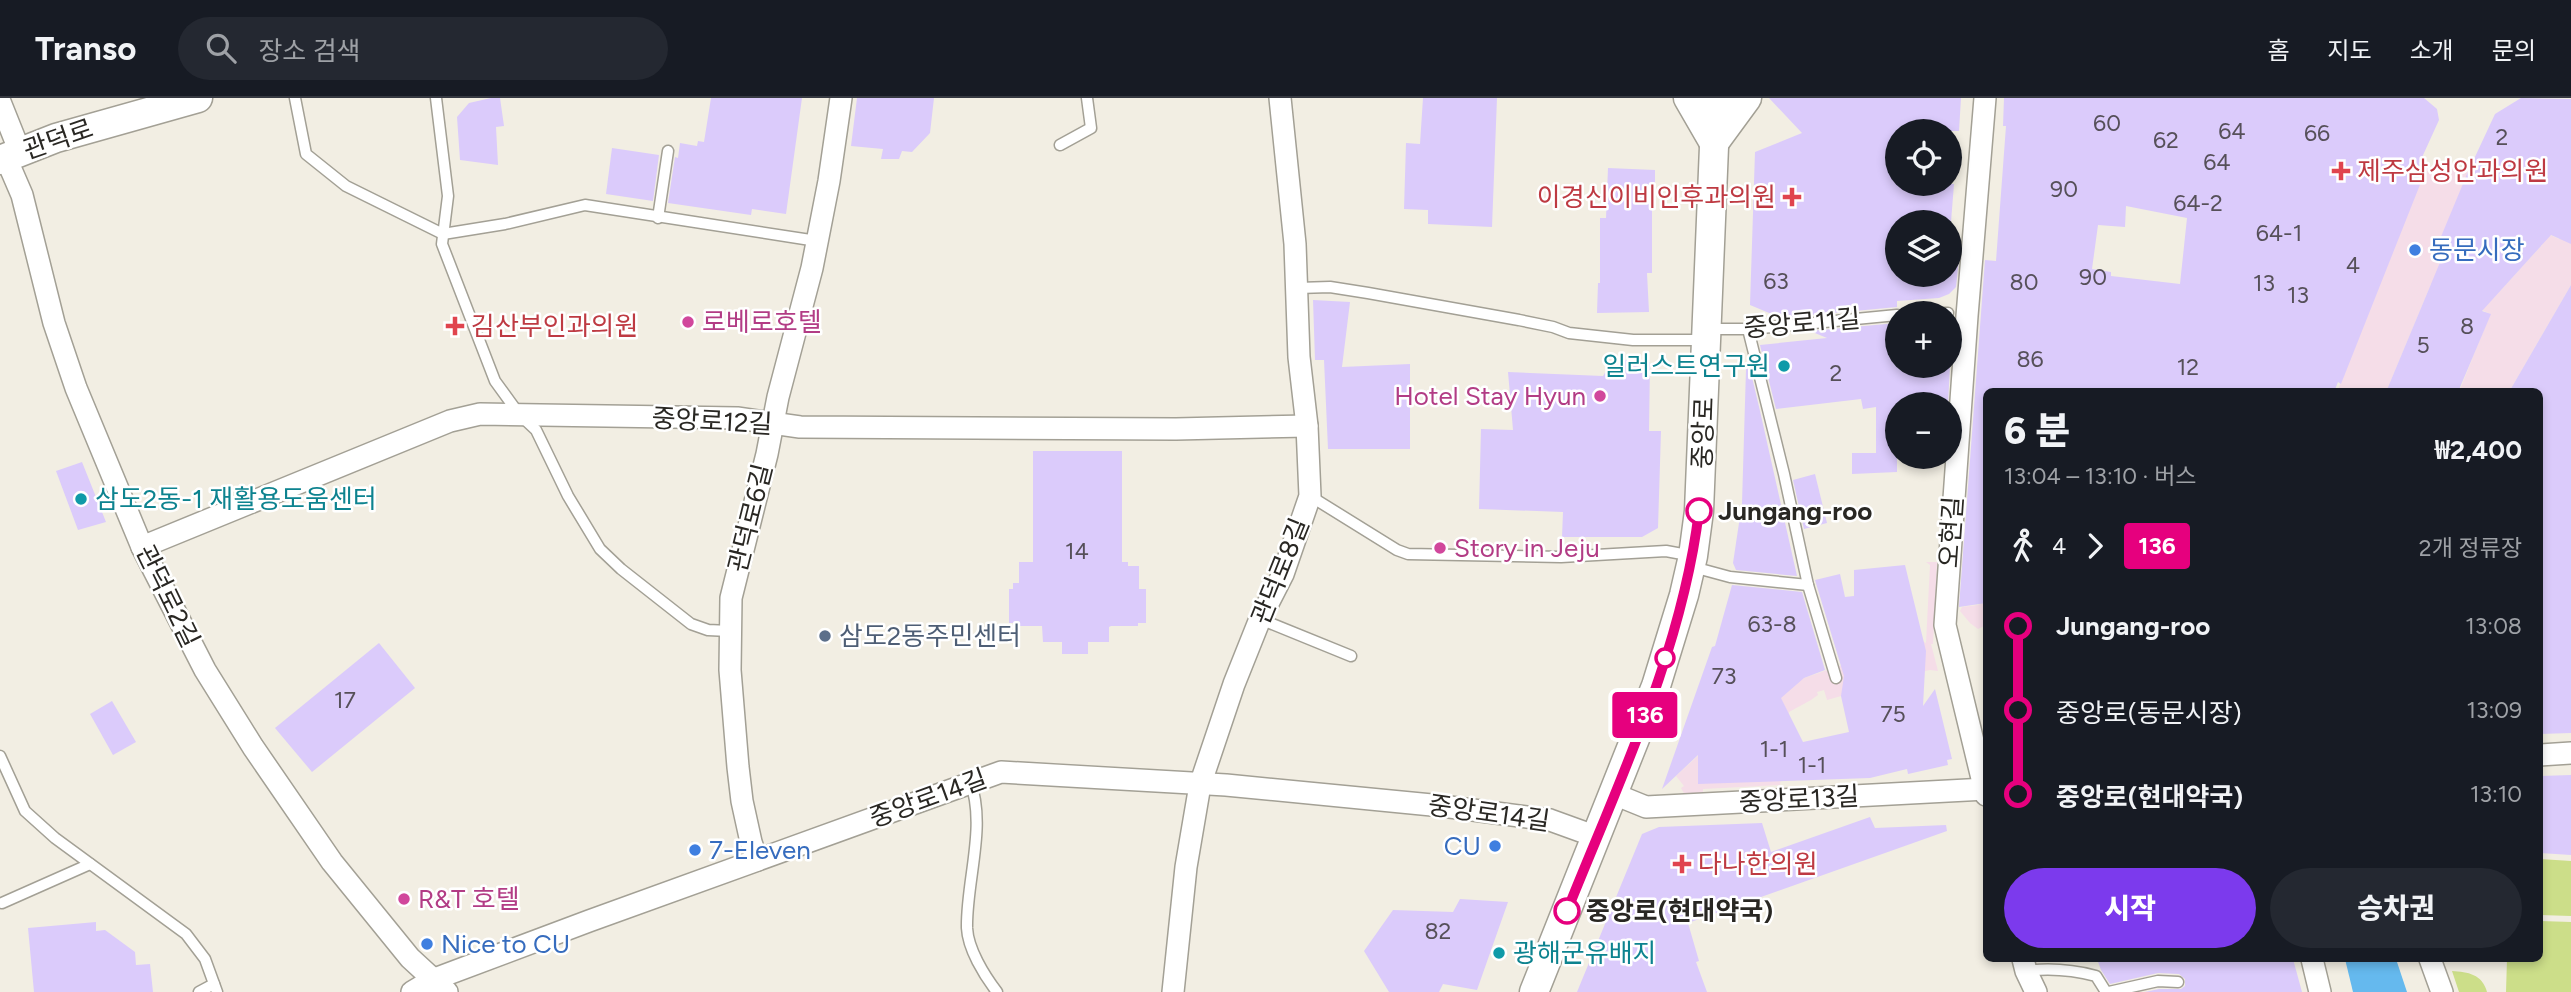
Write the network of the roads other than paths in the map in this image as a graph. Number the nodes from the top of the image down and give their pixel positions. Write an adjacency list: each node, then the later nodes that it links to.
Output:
1 (198, 98): 15 (main road, 관덕로)
2 (295, 98): 17 (lane)
3 (436, 98): 17 (lane)
4 (841, 98): 18 (street, 관덕로6길)
5 (1087, 98): 13 (lane)
6 (1280, 98): 19 (street, 관덕로8길)
7 (1688, 98): 12 (main road)
8 (1716, 98): 12 (main road, 중앙로)
9 (1748, 98): 12 (main road)
10 (1985, 98): 20 (street, 오현길)
11 (0, 102): 15 (street, 관덕로2길)
12 (1714, 143): 23 (main road, 중앙로)
13 (1060, 145)
14 (668, 151): 16 (lane)
15 (9, 157): 29 (street, 관덕로2길)
16 (658, 218): 17 (lane); 18 (lane)
17 (443, 234): 25 (lane)
18 (817, 240): 26 (street, 관덕로6길)
19 (1298, 288): 23 (lane, 중앙로11길); 27 (street, 관덕로8길)
20 (1957, 301)
21 (1885, 316): 22 (lane, 중앙로11길)
22 (1748, 329): 23 (lane, 중앙로11길); 31 (lane)
23 (1707, 335): 30 (main road, 중앙로)
24 (1953, 378): 39 (street, 오현길)
25 (519, 414): 26 (street, 중앙로12길); 29 (street, 중앙로12길); 33 (lane)
26 (773, 424): 27 (street, 중앙로12길); 33 (street, 관덕로6길)
27 (1307, 426): 28 (street, 관덕로8길)
28 (1310, 496): 30 (lane); 32 (street, 관덕로8길)
29 (142, 547): 52 (street, 관덕로2길)
30 (1692, 561): 31 (lane); 43 (main road, 중앙로)
31 (1808, 585): 35 (lane)
32 (1260, 618): 34 (lane); 41 (street, 관덕로8길)
33 (729, 631): 45 (street, 관덕로6길)
34 (1351, 656)
35 (1836, 678)
36 (2571, 753): 37 (street)
37 (2543, 755)
38 (0, 756): 46 (lane)
39 (1983, 779)
40 (970, 782): 41 (street, 중앙로14길); 45 (street, 중앙로14길); 56 (lane)
41 (1199, 785): 44 (street, 중앙로14길); 57 (street, 관덕로8길)
42 (1983, 791): 43 (street, 중앙로13길)
43 (1614, 794): 44 (main road, 중앙로)
44 (1597, 837): 58 (main road, 중앙로)
45 (757, 860): 52 (street, 중앙로14길)
46 (90, 864): 47 (lane); 53 (lane)
47 (2, 903)
48 (2313, 962): 61 (street)
49 (2431, 962): 62 (street)
50 (2024, 965): 59 (street); 60 (lane)
51 (2178, 982): 60 (lane)
52 (440, 986): 55 (street, 중앙로14길)
53 (215, 988): 54 (lane)
54 (199, 992)
55 (412, 992)
56 (997, 992)
57 (1173, 992)
58 (1534, 992)
59 (2036, 992)
60 (2108, 992)
61 (2320, 992)
62 (2442, 992)

